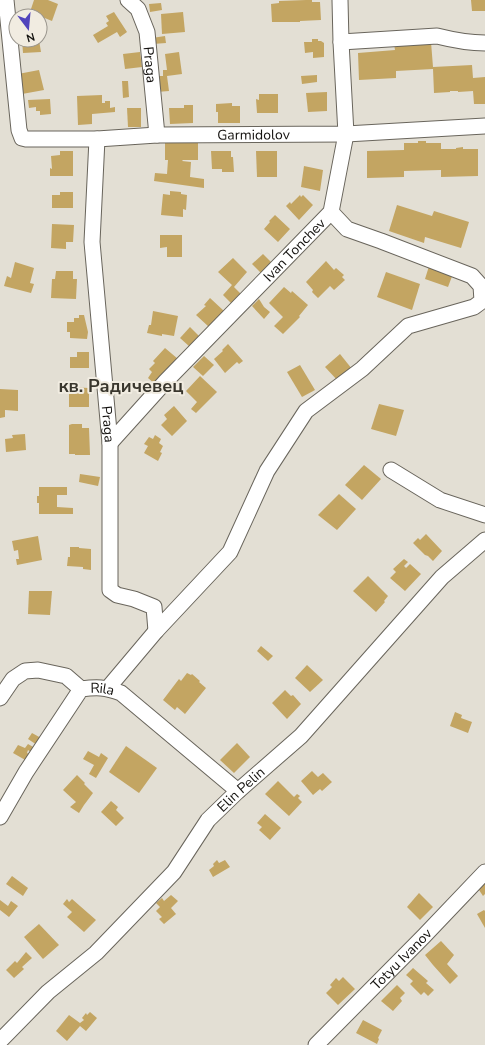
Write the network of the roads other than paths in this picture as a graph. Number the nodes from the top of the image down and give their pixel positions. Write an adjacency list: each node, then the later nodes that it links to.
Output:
1 (6, 0): 9 (street, Garmidolov)
2 (128, 0): 8 (street, Praga)
3 (340, 0): 4 (street, Ivan Tonchev)
4 (341, 42): 5 (street); 7 (street, Ivan Tonchev)
5 (485, 43)
6 (485, 126): 7 (street, Garmidolov)
7 (346, 134): 8 (street, Garmidolov); 10 (street, Ivan Tonchev)
8 (157, 135): 9 (street, Garmidolov)
9 (96, 139): 11 (street, Praga)
10 (331, 212): 11 (street, Ivan Tonchev); 15 (street)
11 (110, 443): 15 (street, Praga)
12 (391, 470): 13 (street)
13 (485, 515)
14 (485, 540): 19 (street, Elin Pelin)
15 (156, 631): 16 (street)
16 (108, 688): 17 (street, Rila); 19 (street, Rila)
17 (81, 689): 18 (street); 20 (street, Rila)
18 (0, 698)
19 (238, 792): 22 (street, Elin Pelin)
20 (0, 817)
21 (485, 872): 23 (street, Totyu Ivanov)
22 (0, 1041)
23 (316, 1045)

